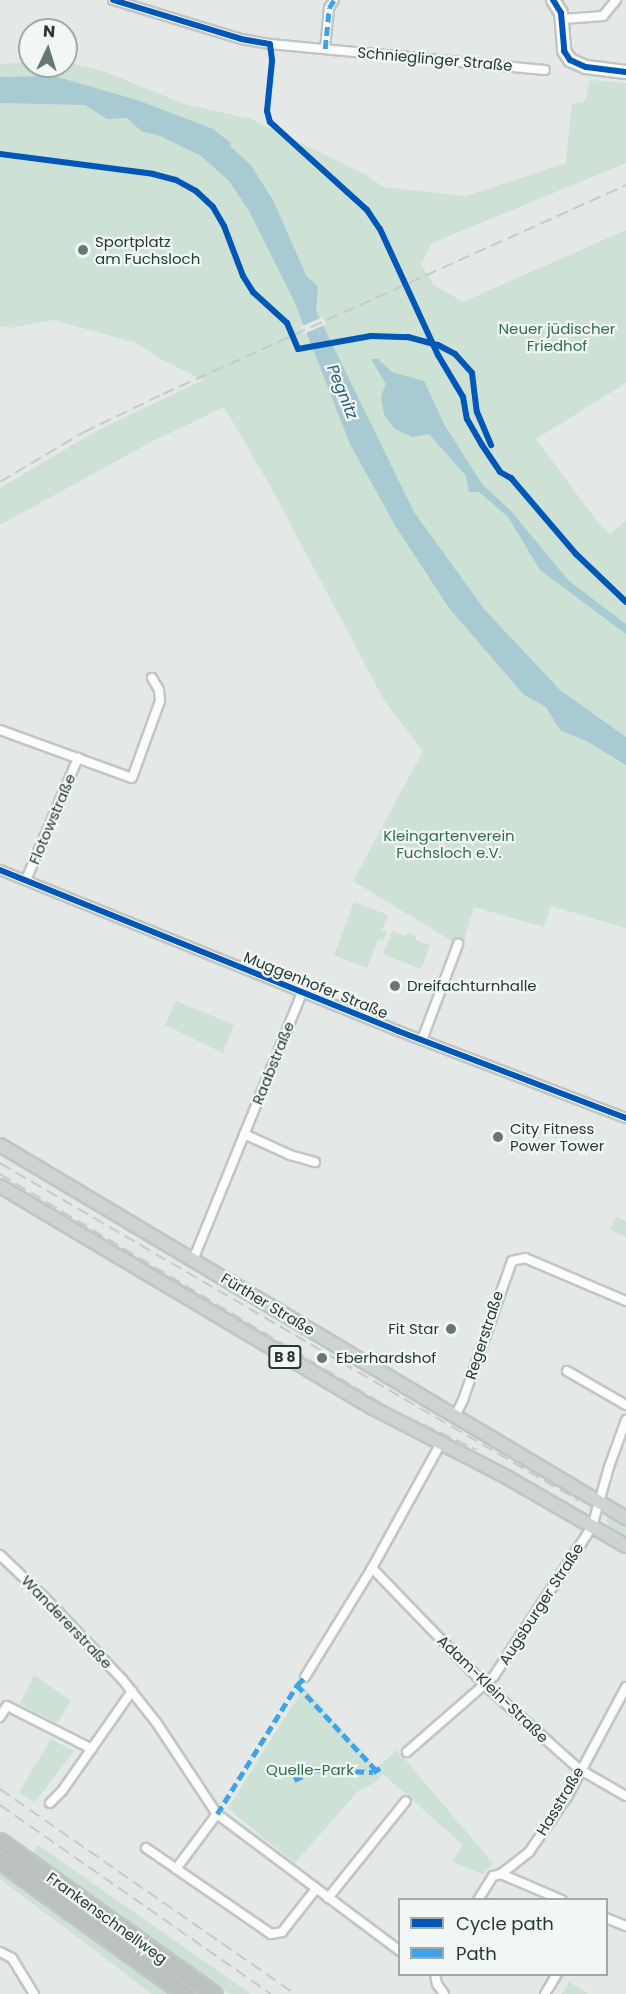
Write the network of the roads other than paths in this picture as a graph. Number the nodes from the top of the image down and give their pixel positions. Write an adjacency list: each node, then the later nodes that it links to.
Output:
1 (113, 0): 6 (street, Schnieglinger Straße)
2 (334, 0): 6 (street)
3 (553, 0): 5 (main road)
4 (616, 0): 5 (street)
5 (563, 19): 8 (main road)
6 (325, 49): 7 (street, Schnieglinger Straße)
7 (545, 70)
8 (626, 72)
9 (153, 678): 11 (street)
10 (0, 730): 11 (street)
11 (78, 758): 13 (street, Flotowstraße)
12 (0, 870): 13 (street, Muggenhofer Straße)
13 (26, 880): 15 (street, Muggenhofer Straße)
14 (458, 944): 16 (street)
15 (302, 993): 16 (street, Muggenhofer Straße); 18 (street, Raabstraße)
16 (422, 1040): 17 (street, Muggenhofer Straße)
17 (626, 1118)
18 (244, 1134): 20 (street); 22 (street, Raabstraße)
19 (0, 1145): 22 (main road, Fürther Straße / B 8)
20 (315, 1162)
21 (0, 1186): 28 (main road, B 8)
22 (193, 1260): 26 (main road, Fürther Straße / B 8)
23 (626, 1301): 26 (street, Regerstraße)
24 (567, 1371): 25 (street)
25 (626, 1405)
26 (455, 1416): 29 (main road, Fürther Straße / B 8)
27 (626, 1420): 29 (street)
28 (441, 1443): 31 (main road, B 8); 34 (street)
29 (599, 1500): 30 (main road, Fürther Straße / B 8); 31 (street)
30 (626, 1518)
31 (592, 1527): 32 (main road, B 8); 36 (street, Augsburger Straße)
32 (626, 1546)
33 (0, 1555): 38 (street, Wandererstraße)
34 (372, 1568): 35 (street); 36 (street, Adam-Klein-Straße)
35 (305, 1677)
36 (485, 1685): 41 (street, Augsburger Straße); 42 (street, Adam-Klein-Straße)
37 (626, 1687): 42 (street, Hasstraße)
38 (132, 1691): 40 (street); 46 (street, Wandererstraße)
39 (0, 1717): 40 (street)
40 (92, 1749): 45 (street)
41 (407, 1752)
42 (579, 1769): 43 (street, Adam-Klein-Straße); 51 (street, Hasstraße)
43 (626, 1796)
44 (406, 1801): 53 (street)
45 (50, 1803)
46 (218, 1814): 50 (street); 52 (street, Wandererstraße)
47 (0, 1841): 64 (highway, Frankenschnellweg)
48 (146, 1848): 50 (street)
49 (0, 1861): 63 (highway, Frankenschnellweg)
50 (176, 1869): 52 (street)
51 (501, 1874): 54 (street, Hasstraße); 55 (street)
52 (315, 1889): 53 (street, Wandererstraße)
53 (328, 1898): 58 (street, Wandererstraße)
54 (478, 1898)
55 (560, 1898)
56 (608, 1919): 57 (street)
57 (626, 1926)
58 (398, 1950)
59 (0, 1952): 62 (street)
60 (435, 1976): 65 (street)
61 (556, 1976): 66 (street)
62 (34, 1994)
63 (185, 1994)
64 (214, 1994)
65 (444, 1994)
66 (545, 1994)

